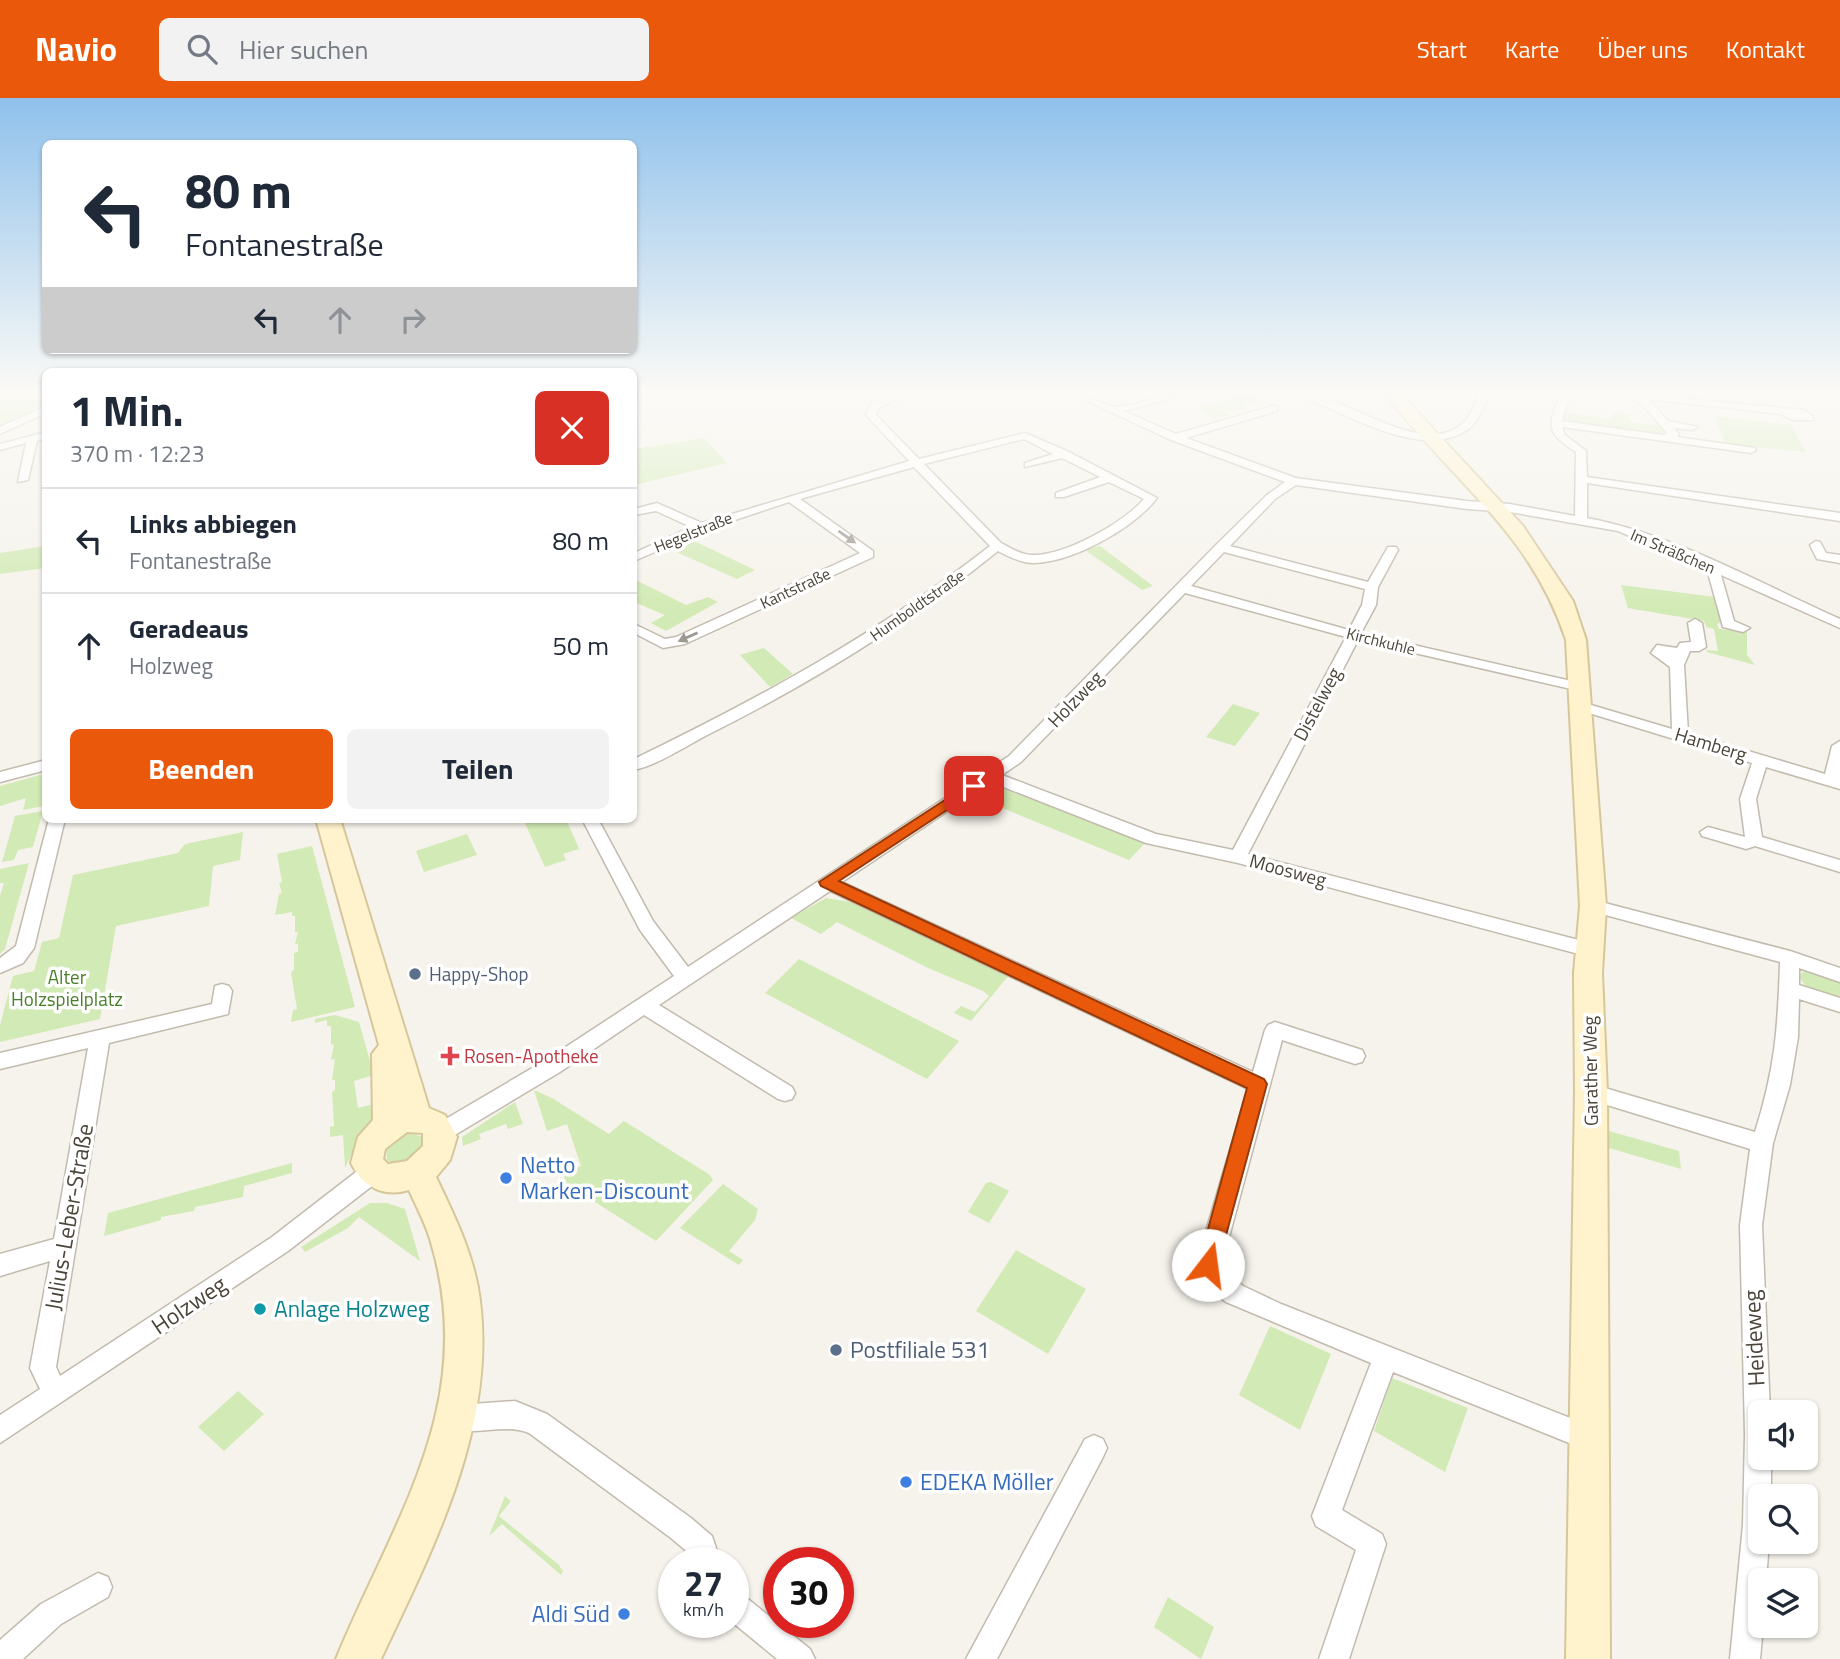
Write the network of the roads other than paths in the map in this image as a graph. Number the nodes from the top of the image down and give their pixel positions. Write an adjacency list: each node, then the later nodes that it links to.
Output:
1 (26, 466): 9 (street)
2 (905, 466): 13 (street, Hegelstraße)
3 (918, 466): 19 (street)
4 (1089, 466): 8 (street, Hegelstraße)
5 (1252, 466): 11 (street, Im Sträßchen)
6 (1460, 466): 14 (street, Garather Weg)
7 (1580, 466): 10 (street)
8 (1111, 477): 12 (street); 19 (street, Hegelstraße)
9 (22, 480)
10 (1580, 480): 16 (street); 17 (street)
11 (1294, 481): 14 (street, Im Sträßchen); 20 (street, Holzweg)
12 (1060, 495)
13 (791, 498): 18 (street, Hegelstraße); 31 (street, Kantstraße, one-way to 31)
14 (1497, 507): 17 (street, Im Sträßchen); 33 (street, Garather Weg)
15 (637, 511): 18 (street)
16 (1840, 517)
17 (1581, 519): 25 (street, Im Sträßchen)
18 (701, 527): 22 (street, Hegelstraße)
19 (997, 546): 37 (street, Humboldtstraße)
20 (1221, 547): 26 (street); 27 (street, Holzweg)
21 (1392, 550): 26 (street, Distelweg)
22 (637, 556)
23 (1821, 557): 24 (street)
24 (1840, 559)
25 (1713, 568): 29 (street, Im Sträßchen); 30 (street)
26 (1373, 587): 32 (street, Distelweg)
27 (1183, 588): 32 (street, Kirchkuhle); 39 (street, Holzweg)
28 (1695, 622): 34 (street)
29 (1840, 624)
30 (1743, 628)
31 (637, 630)
32 (1354, 635): 33 (street, Kirchkuhle); 47 (street, Distelweg)
33 (1581, 697): 34 (street, Hamberg); 50 (street, Garather Weg)
34 (1680, 734): 36 (street, Hamberg)
35 (1840, 746): 41 (street)
36 (1760, 759): 41 (street, Hamberg); 46 (street)
37 (637, 763)
38 (42, 766): 40 (street)
39 (990, 776): 47 (street, Moosweg); 49 (street, Holzweg)
40 (0, 777)
41 (1835, 782)
42 (56, 823): 53 (street)
43 (329, 823): 66 (street)
44 (592, 823): 55 (street)
45 (1708, 832): 46 (street)
46 (1754, 840): 48 (street)
47 (1238, 856): 51 (street, Moosweg)
48 (1840, 866)
49 (827, 882): 55 (street, Holzweg); 63 (street)
50 (1593, 906): 51 (street, Garather Weg); 52 (street)
51 (1590, 950): 64 (street, Garather Weg)
52 (1790, 958): 54 (street); 56 (street, Heideweg)
53 (0, 966)
54 (1840, 975)
55 (684, 976): 58 (street, Holzweg)
56 (1790, 989): 59 (street); 67 (street, Heideweg)
57 (222, 991): 60 (street)
58 (643, 1005): 65 (street); 66 (street, Holzweg)
59 (1840, 1005)
60 (100, 1038): 62 (street); 70 (street, Julius-Leber-Straße)
61 (1355, 1056): 63 (street)
62 (0, 1061)
63 (1258, 1084): 72 (street)
64 (1591, 1092): 67 (street); 76 (street, Garather Weg)
65 (785, 1093)
66 (415, 1126): 68 (street); 69 (street)
67 (1762, 1143): 87 (street, Heideweg)
68 (373, 1172): 69 (street); 73 (street, Holzweg)
69 (417, 1172): 74 (street)
70 (63, 1247): 71 (street); 73 (street, Julius-Leber-Straße)
71 (0, 1265)
72 (1385, 1360): 76 (street); 85 (street)
73 (55, 1393): 75 (street, Holzweg)
74 (458, 1418): 78 (street); 82 (street)
75 (0, 1430)
76 (1590, 1438): 86 (street, Garather Weg)
77 (1094, 1448): 84 (street)
78 (702, 1547)
79 (98, 1587): 81 (street)
80 (749, 1618): 83 (street)
81 (1, 1659)
82 (358, 1659)
83 (800, 1659)
84 (982, 1659)
85 (1334, 1659)
86 (1588, 1659)
87 (1745, 1659)

